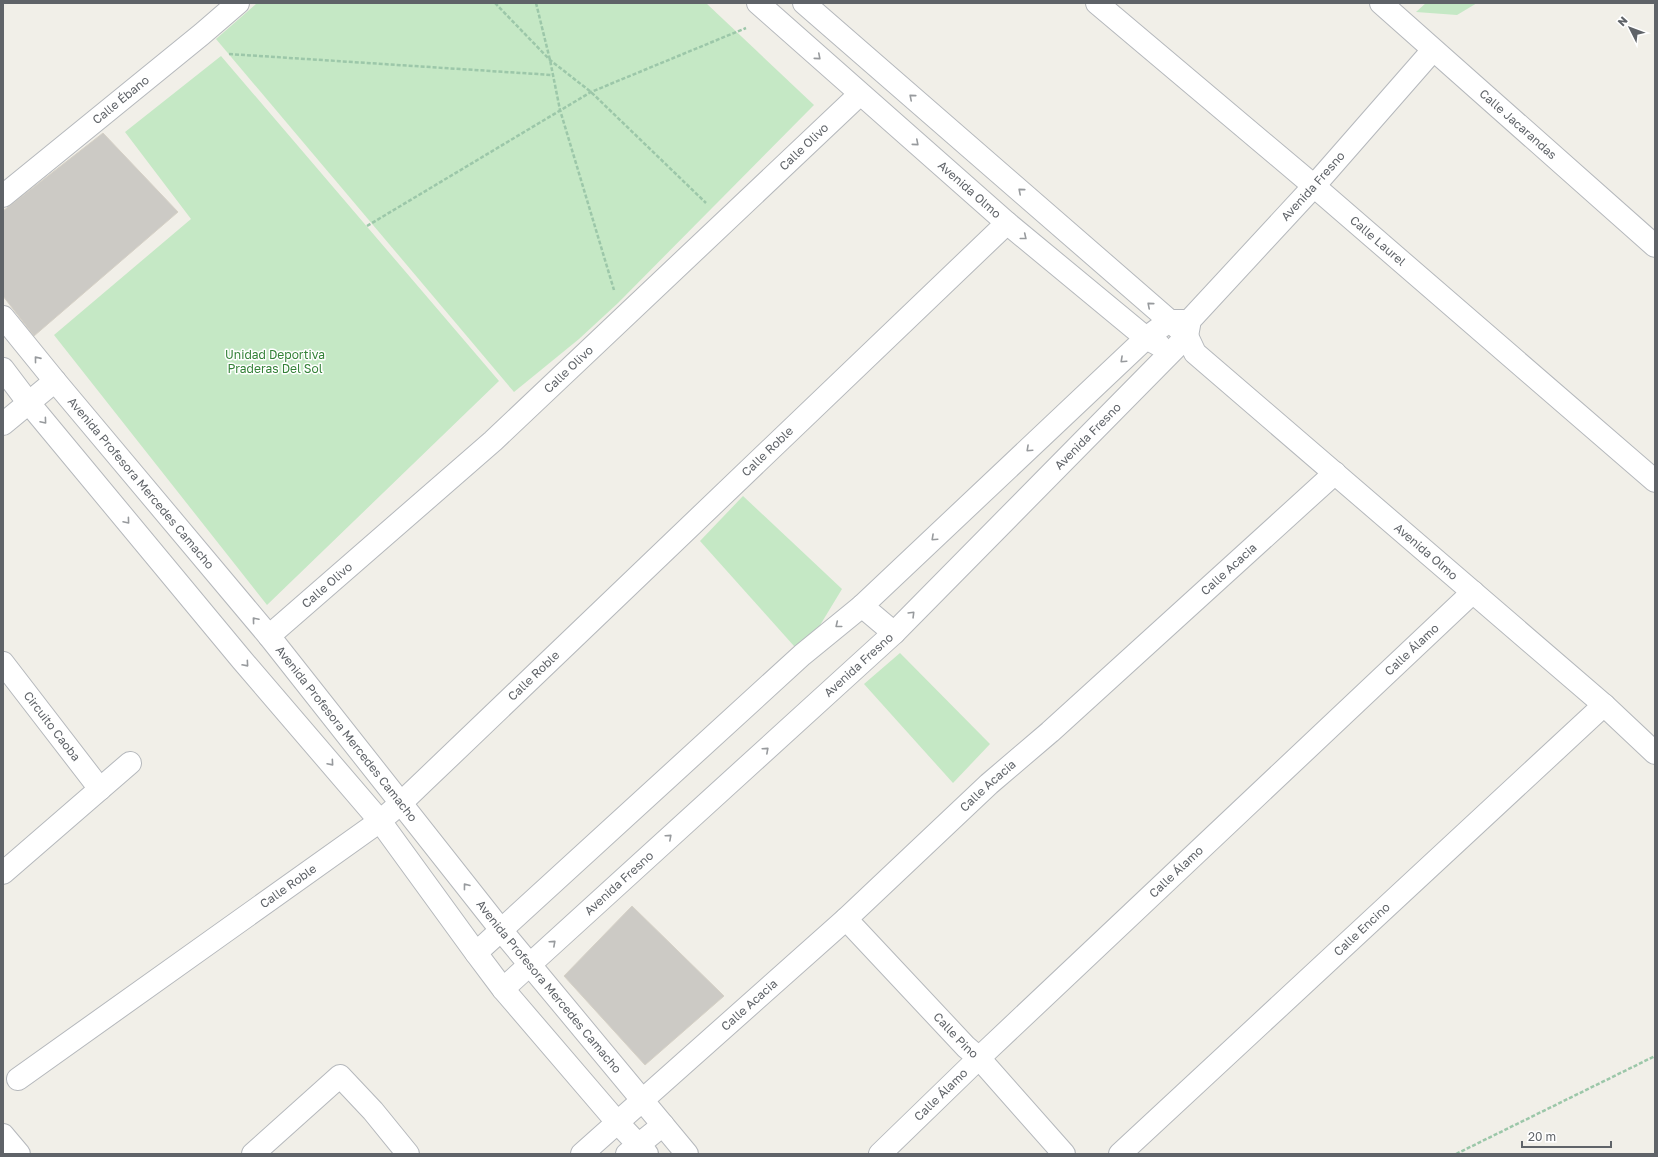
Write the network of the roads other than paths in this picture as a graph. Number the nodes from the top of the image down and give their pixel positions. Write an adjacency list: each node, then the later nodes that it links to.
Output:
1 (238, 3): 10 (street, Calle Ébano)
2 (1098, 3): 9 (street, Calle Laurel)
3 (1381, 3): 7 (street, Calle Jacarandas)
4 (814, 6): 6 (street); 14 (street, Avenida Olmo, one-way to 4)
5 (765, 10): 6 (street, Avenida Olmo)
6 (794, 35): 8 (street, Avenida Olmo, one-way to 8)
7 (1433, 50): 9 (street, Avenida Fresno); 12 (street, Calle Jacarandas)
8 (860, 94): 11 (street, Avenida Olmo, one-way to 11); 25 (street, Calle Olivo)
9 (1314, 186): 14 (street, Avenida Fresno); 21 (street, Calle Laurel)
10 (3, 196)
11 (1007, 223): 15 (street, Avenida Olmo, one-way to 15); 31 (street, Calle Roble)
12 (1655, 246)
13 (4, 320): 17 (street, Avenida Profesora Mercedes Camacho, one-way to 13)
14 (1183, 336): 15 (street, Avenida Fresno); 20 (street, Avenida Olmo); 24 (street, Avenida Fresno, one-way to 14)
15 (1146, 338): 23 (street, Avenida Fresno, one-way to 23)
16 (3, 369): 18 (street)
17 (55, 381): 18 (street); 25 (street, Avenida Profesora Mercedes Camacho, one-way to 17)
18 (28, 402): 19 (street); 32 (street, one-way to 32)
19 (3, 424)
20 (1335, 472): 22 (street, Avenida Olmo); 34 (street, Calle Acacia)
21 (1655, 481)
22 (1474, 592): 27 (street, Avenida Olmo); 39 (street, Calle Álamo)
23 (862, 606): 24 (street); 35 (street, Avenida Fresno, one-way to 35)
24 (894, 633): 37 (street, Avenida Fresno, one-way to 24)
25 (269, 636): 31 (street, Avenida Profesora Mercedes Camacho)
26 (3, 664): 30 (street, Circuito Caoba)
27 (1604, 705): 28 (street, Avenida Olmo); 53 (street, Calle Encino)
28 (1655, 753)
29 (130, 763): 30 (street)
30 (100, 789): 33 (street)
31 (401, 803): 32 (street, Calle Roble); 35 (street, Avenida Profesora Mercedes Camacho, one-way to 31)
32 (380, 821): 36 (street); 40 (street, Calle Roble)
33 (3, 873)
34 (846, 919): 39 (street, Calle Pino); 41 (street, Calle Acacia)
35 (501, 930): 36 (street, Avenida Fresno); 37 (street, Avenida Profesora Mercedes Camacho)
36 (476, 953): 38 (street)
37 (530, 964): 38 (street, Avenida Fresno); 41 (street, Avenida Profesora Mercedes Camacho)
38 (503, 988): 42 (street)
39 (979, 1058): 51 (street, Calle Álamo); 52 (street, Calle Pino)
40 (18, 1079)
41 (642, 1100): 42 (street, Calle Acacia); 43 (street, Avenida Profesora Mercedes Camacho)
42 (617, 1122): 45 (street); 49 (street, Calle Acacia)
43 (663, 1125): 45 (street); 50 (street, Avenida Profesora Mercedes Camacho)
44 (3, 1135): 46 (street)
45 (638, 1151)
46 (19, 1154)
47 (252, 1154): 48 (street)
48 (408, 1154)
49 (582, 1154)
50 (687, 1154)
51 (880, 1154)
52 (1064, 1154)
53 (1120, 1154)

